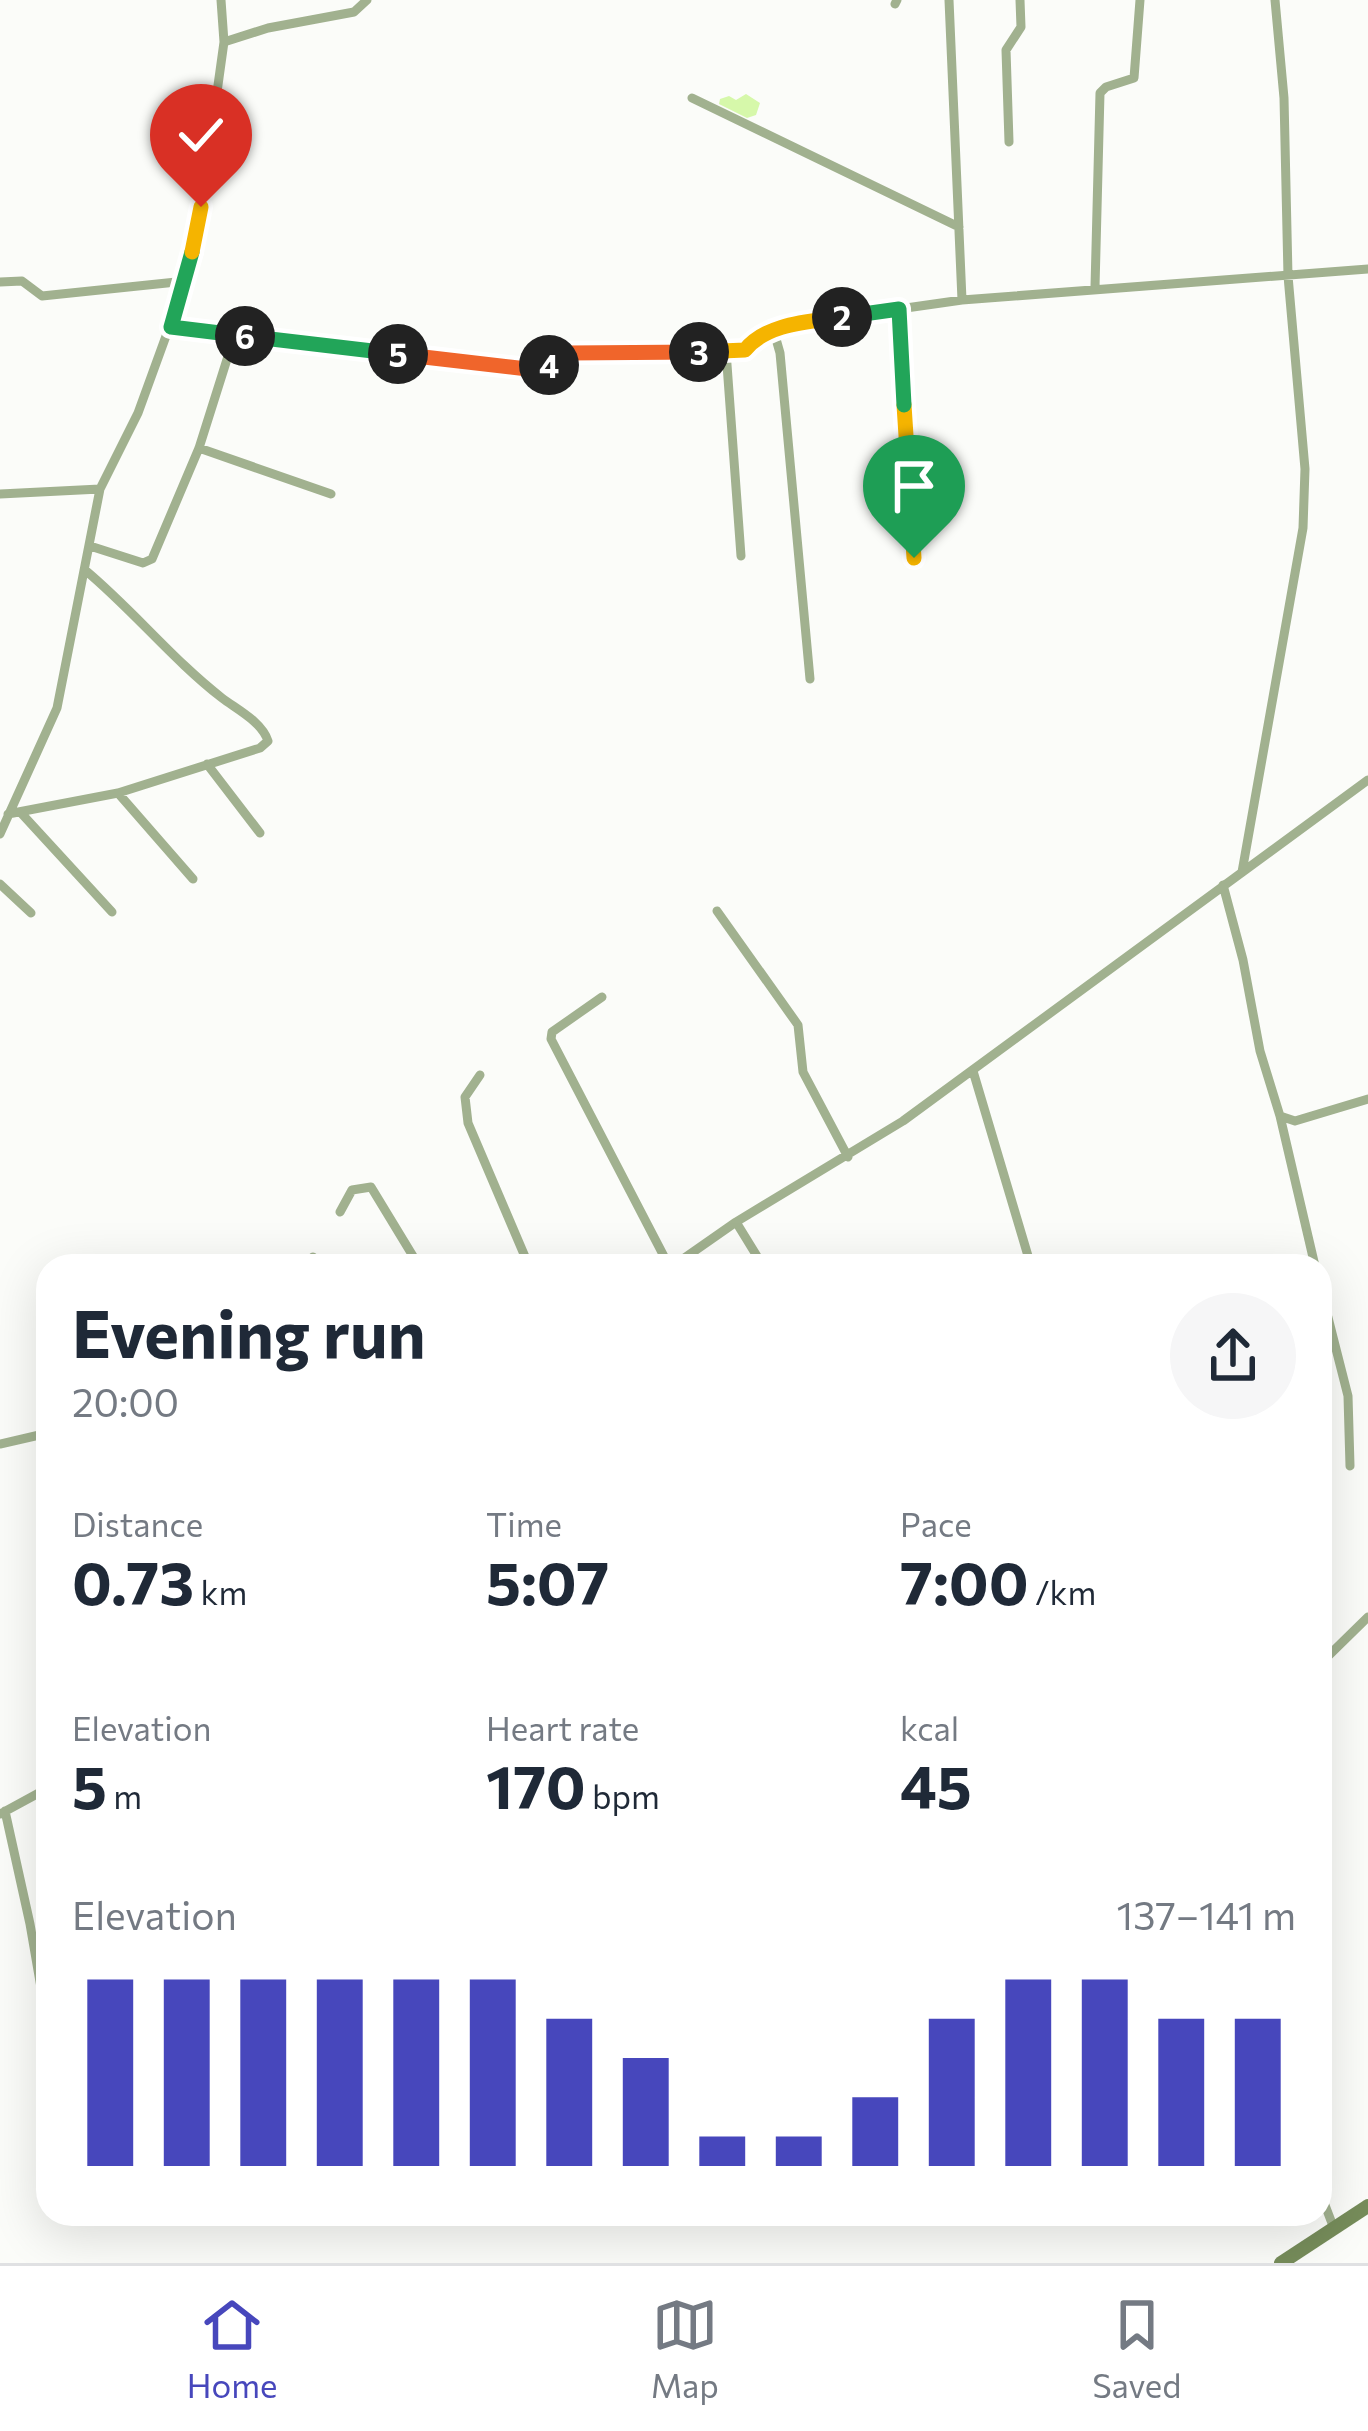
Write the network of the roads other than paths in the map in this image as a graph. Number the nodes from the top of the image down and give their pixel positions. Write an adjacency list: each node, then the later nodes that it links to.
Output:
1 (221, 0): 7 (street)
2 (367, 0): 7 (street)
3 (949, 0): 10 (street)
4 (1020, 0): 9 (street)
5 (1139, 0): 15 (street)
6 (1275, 0): 12 (street)
7 (224, 42): 13 (street)
8 (692, 98): 10 (street)
9 (1009, 142)
10 (959, 227): 16 (street)
11 (1368, 269): 12 (street)
12 (1288, 276): 15 (street); 38 (street)
13 (186, 281): 14 (street); 18 (street)
14 (0, 282)
15 (1095, 287): 16 (street)
16 (962, 300): 17 (street)
17 (899, 309): 19 (street); 28 (street)
18 (171, 327): 20 (street); 23 (street)
19 (774, 332): 21 (street); 30 (street)
20 (235, 334): 21 (street); 22 (street)
21 (727, 351): 27 (street)
22 (199, 448): 25 (street); 26 (street)
23 (100, 489): 24 (street); 26 (street)
24 (0, 494)
25 (331, 494)
26 (90, 546): 29 (street)
27 (741, 556)
28 (914, 558)
29 (86, 570): 31 (street); 34 (street)
30 (810, 679)
31 (207, 764): 33 (street); 36 (street)
32 (1368, 780): 38 (street)
33 (118, 793): 35 (street); 39 (street)
34 (8, 814): 35 (street); 37 (street)
35 (22, 814): 43 (street)
36 (260, 833)
37 (0, 834)
38 (1242, 872): 41 (street)
39 (194, 879)
40 (0, 884): 44 (street)
41 (1223, 885): 46 (street); 49 (street)
42 (717, 911): 50 (street)
43 (112, 912)
44 (31, 913)
45 (602, 997): 55 (street)
46 (973, 1071): 50 (street); 58 (street)
47 (480, 1075): 54 (street)
48 (1368, 1100): 49 (street)
49 (1280, 1116): 59 (street)
50 (848, 1157): 52 (street)
51 (340, 1212): 53 (street)
52 (736, 1222): 56 (street); 57 (street)
53 (412, 1254)
54 (524, 1254)
55 (665, 1254)
56 (689, 1254)
57 (756, 1254)
58 (1027, 1254)
59 (1312, 1254)
60 (1332, 1333): 63 (street)
61 (36, 1436): 62 (street)
62 (0, 1444)
63 (1350, 1466)
64 (1368, 1617): 65 (street)
65 (1332, 1652)
66 (36, 1795): 67 (street)
67 (2, 1813): 68 (street)
68 (36, 1955)
69 (1368, 2206): 70 (street)
70 (1333, 2227): 71 (street)
71 (1281, 2263)

